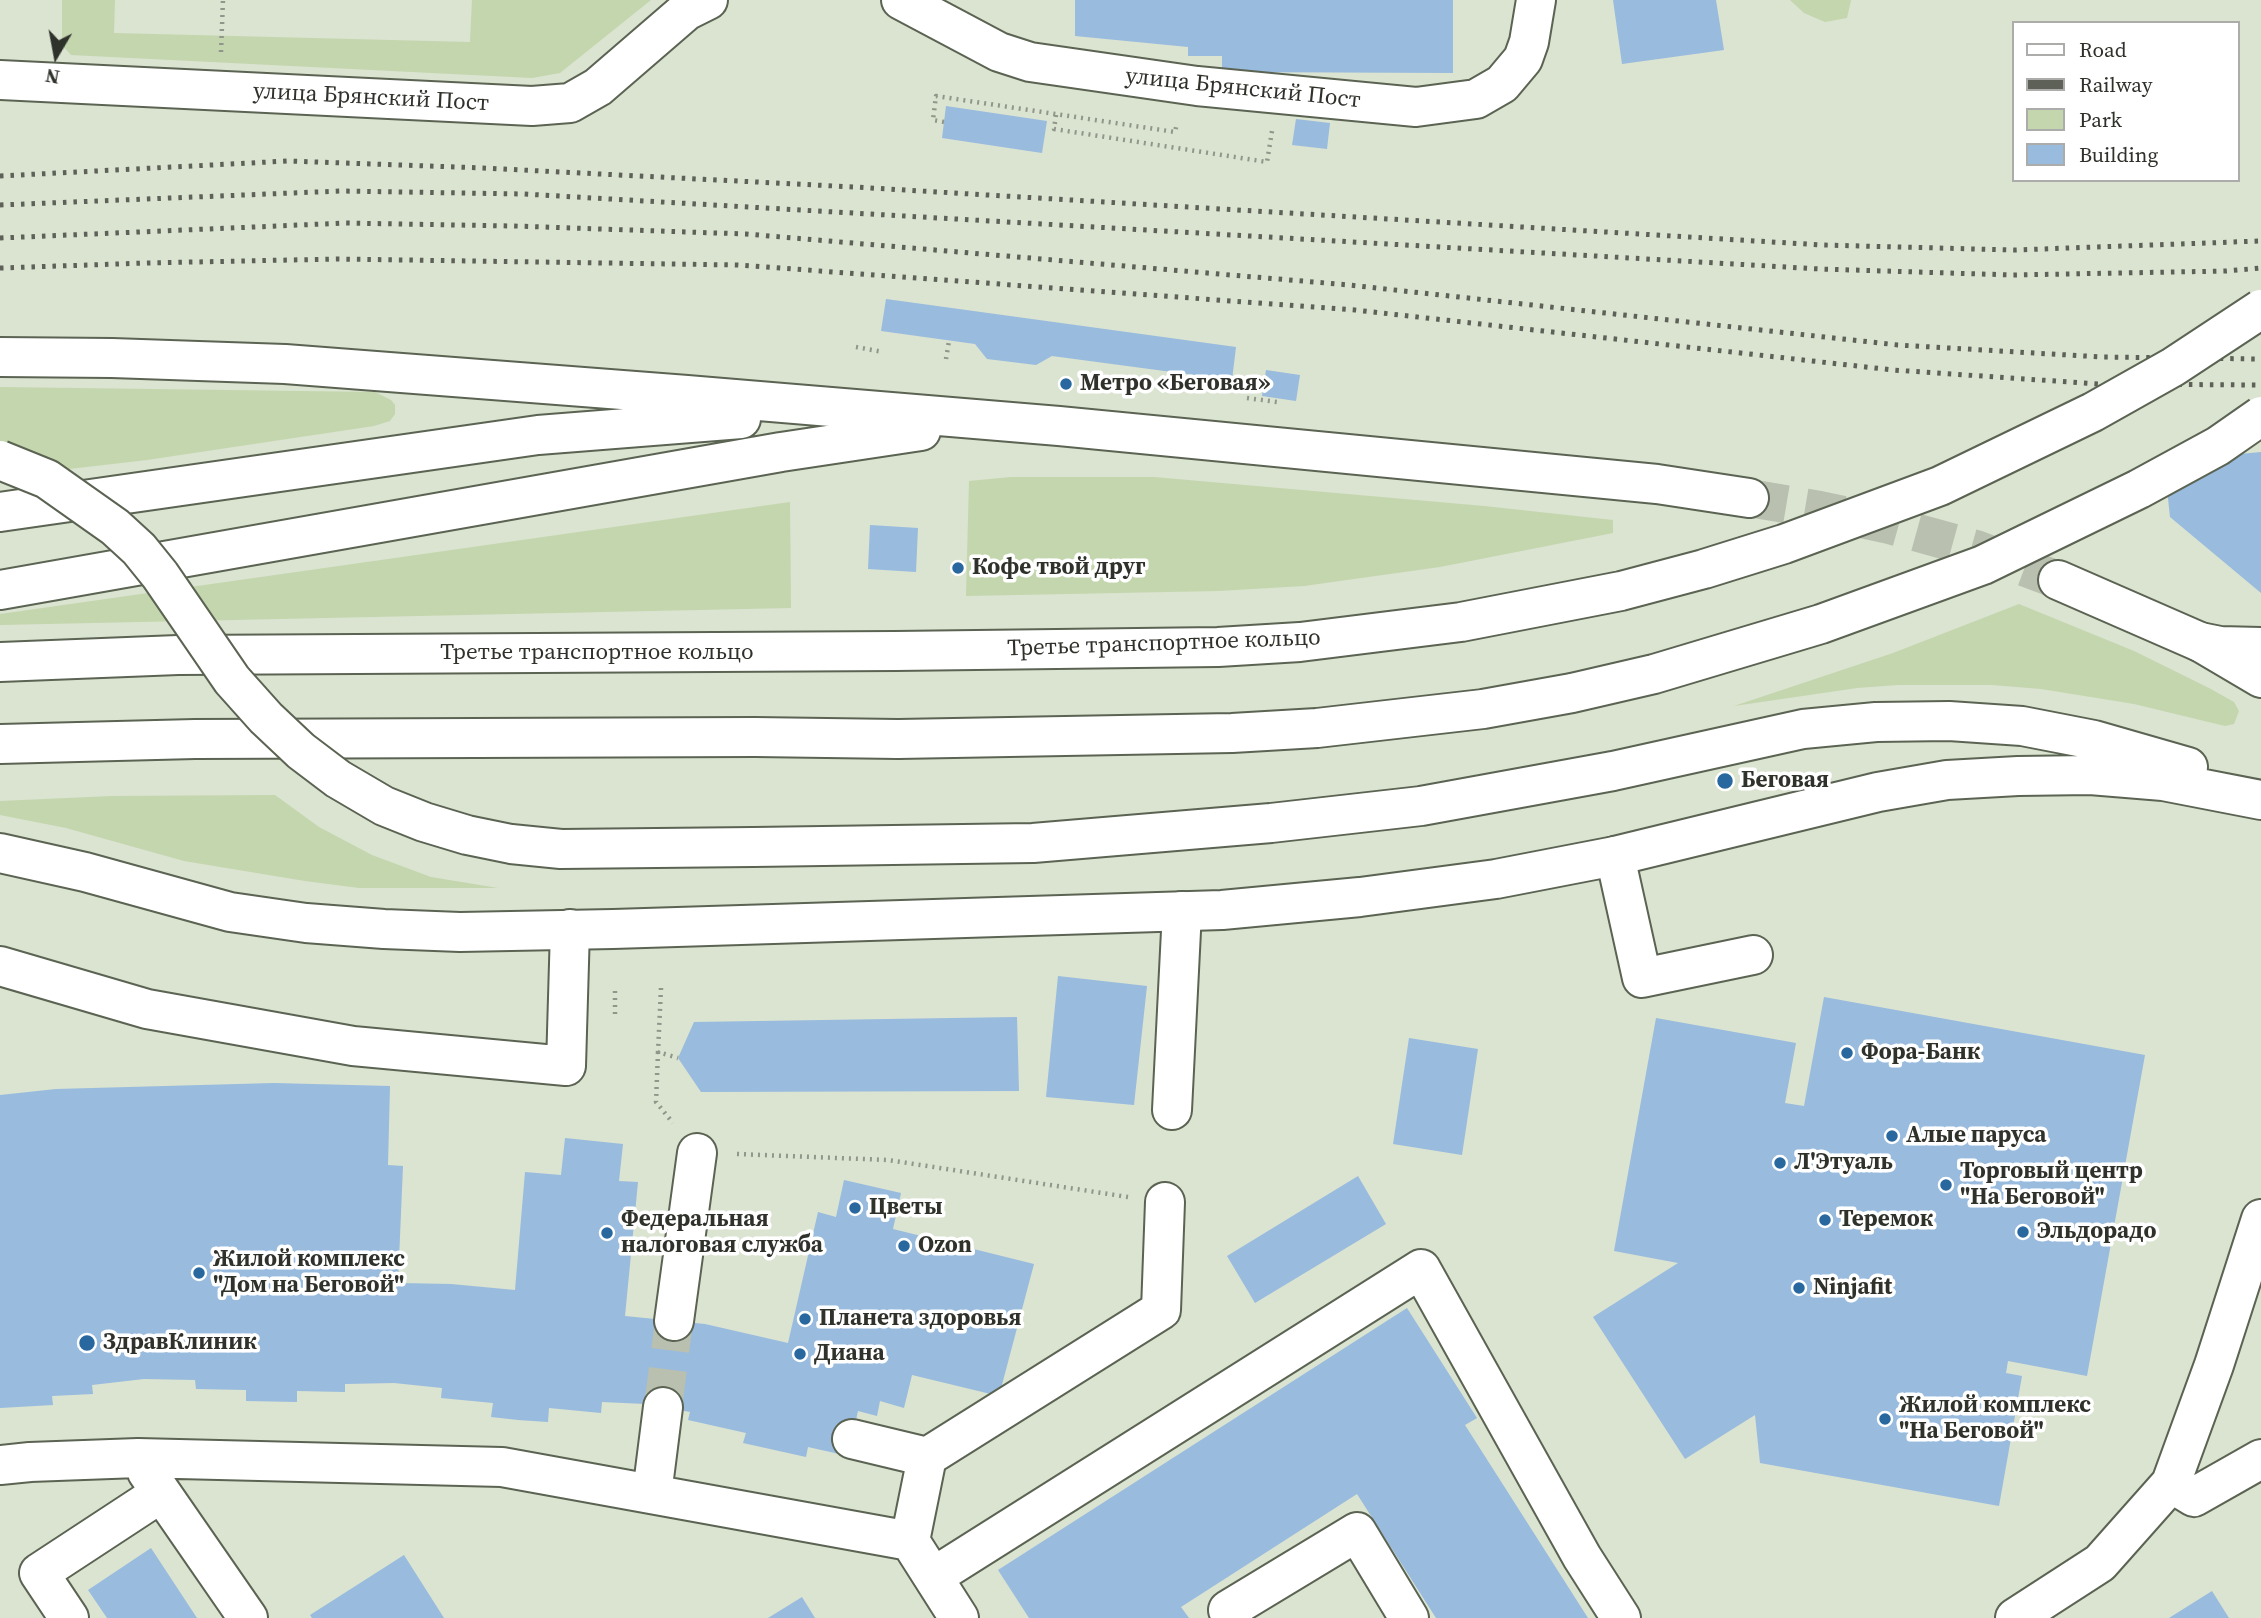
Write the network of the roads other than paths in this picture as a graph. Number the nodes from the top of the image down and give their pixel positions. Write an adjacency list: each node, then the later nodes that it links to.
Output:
1 (708, 0): 4 (main road, улица Брянский Пост)
2 (901, 0): 3 (main road, улица Брянский Пост)
3 (1536, 0)
4 (0, 80)
5 (2261, 309): 17 (main road, Третье транспортное кольцо, bridge)
6 (0, 357): 7 (main road)
7 (932, 415): 9 (main road); 12 (main road)
8 (2261, 416): 19 (main road, bridge)
9 (1059, 426): 11 (main road); 14 (main road)
10 (0, 460): 20 (main road, bridge)
11 (1748, 498)
12 (0, 512)
13 (2058, 580): 15 (main road)
14 (0, 590)
15 (2200, 642): 16 (main road); 18 (main road)
16 (2261, 647)
17 (0, 662)
18 (2261, 678)
19 (0, 744)
20 (2261, 793)
21 (2261, 800): 23 (main road)
22 (0, 853): 25 (main road)
23 (1615, 856): 24 (main road); 26 (main road)
24 (1182, 911): 25 (main road); 28 (main road)
25 (570, 929): 27 (main road)
26 (1753, 955)
27 (0, 966)
28 (1172, 1110)
29 (697, 1153): 32 (main road)
30 (1165, 1202): 35 (main road)
31 (2261, 1219): 39 (main road)
32 (674, 1321)
33 (663, 1407): 41 (main road)
34 (852, 1439): 35 (main road)
35 (926, 1457): 42 (main road)
36 (138, 1458): 38 (main road); 40 (main road); 41 (main road)
37 (2261, 1459): 39 (main road)
38 (0, 1465)
39 (2171, 1483): 50 (main road)
40 (161, 1493): 44 (main road); 45 (main road)
41 (652, 1494): 42 (main road)
42 (910, 1541): 43 (main road)
43 (933, 1577): 46 (main road); 49 (main road)
44 (69, 1618)
45 (248, 1618)
46 (959, 1618)
47 (1233, 1618): 48 (main road)
48 (1409, 1618)
49 (1621, 1618)
50 (2015, 1618)

